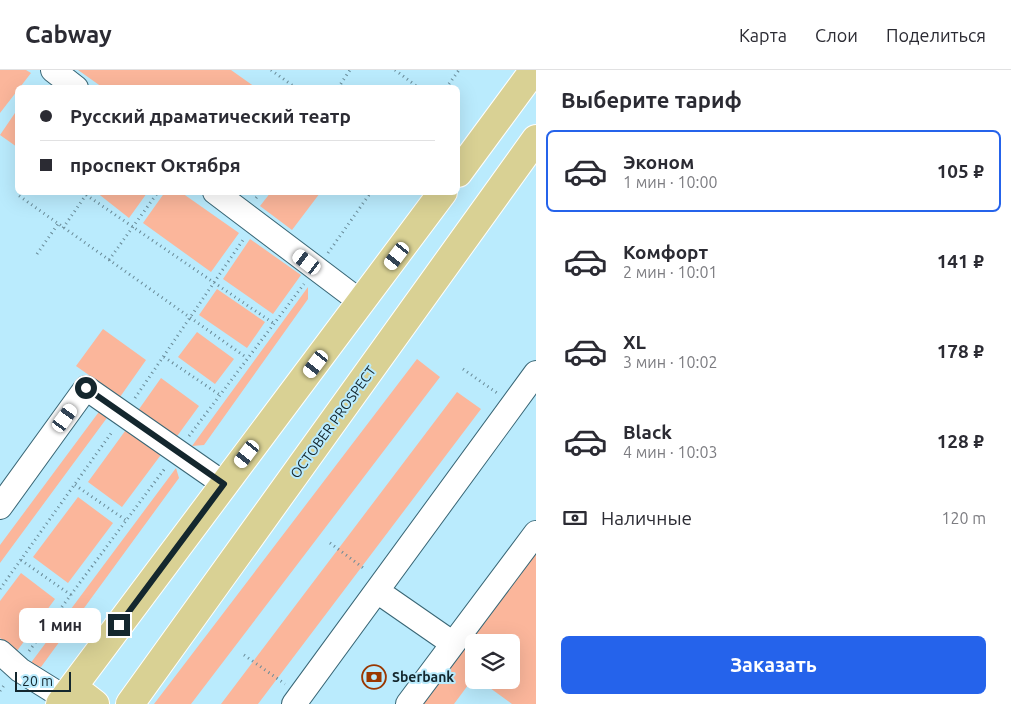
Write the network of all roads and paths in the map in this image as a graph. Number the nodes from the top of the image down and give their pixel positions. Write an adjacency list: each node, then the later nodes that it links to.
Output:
1 (53, 70): 7 (lane)
2 (271, 70): 8 (path)
3 (350, 70): 9 (path)
4 (394, 70): 10 (path)
5 (459, 70): 11 (path)
6 (534, 70): 13 (main road)
7 (72, 85)
8 (292, 85)
9 (340, 85)
10 (414, 85)
11 (448, 85)
12 (536, 139): 58 (main road, OCTOBER PROSPECT)
13 (460, 170)
14 (18, 195): 22 (path)
15 (86, 195): 24 (path)
16 (88, 195): 23 (path)
17 (156, 195): 23 (path)
18 (219, 195): 21 (lane)
19 (369, 195): 27 (path)
20 (441, 195): 29 (main road)
21 (255, 223): 27 (lane); 28 (path)
22 (58, 224): 24 (path); 25 (path)
23 (133, 227): 26 (path); 28 (path)
24 (63, 228): 26 (path)
25 (37, 254)
26 (109, 260): 30 (path)
27 (316, 269): 29 (lane); 31 (path)
28 (213, 282): 30 (path); 31 (path)
29 (362, 303): 40 (main road)
30 (190, 318): 32 (path); 33 (path)
31 (273, 323): 33 (path)
32 (164, 357): 36 (path); 38 (path)
33 (247, 358): 36 (path)
34 (463, 369): 37 (path)
35 (536, 373): 49 (lane)
36 (220, 395): 39 (path)
37 (499, 395)
38 (123, 415): 39 (lane); 41 (path); 42 (lane)
39 (177, 452): 40 (lane); 43 (path)
40 (224, 484): 55 (main road)
41 (75, 485): 43 (path); 46 (path)
42 (0, 507)
43 (126, 520): 50 (path)
44 (536, 534): 51 (lane)
45 (330, 543): 47 (path)
46 (21, 560): 48 (path); 50 (path)
47 (366, 570)
48 (0, 589)
49 (377, 591): 51 (lane); 56 (lane)
50 (71, 595): 53 (path)
51 (452, 644): 59 (lane)
52 (244, 656): 56 (path)
53 (8, 660): 54 (path); 55 (lane)
54 (0, 691)
55 (66, 696): 57 (main road)
56 (292, 696)
57 (94, 704)
58 (130, 704)
59 (408, 704)

